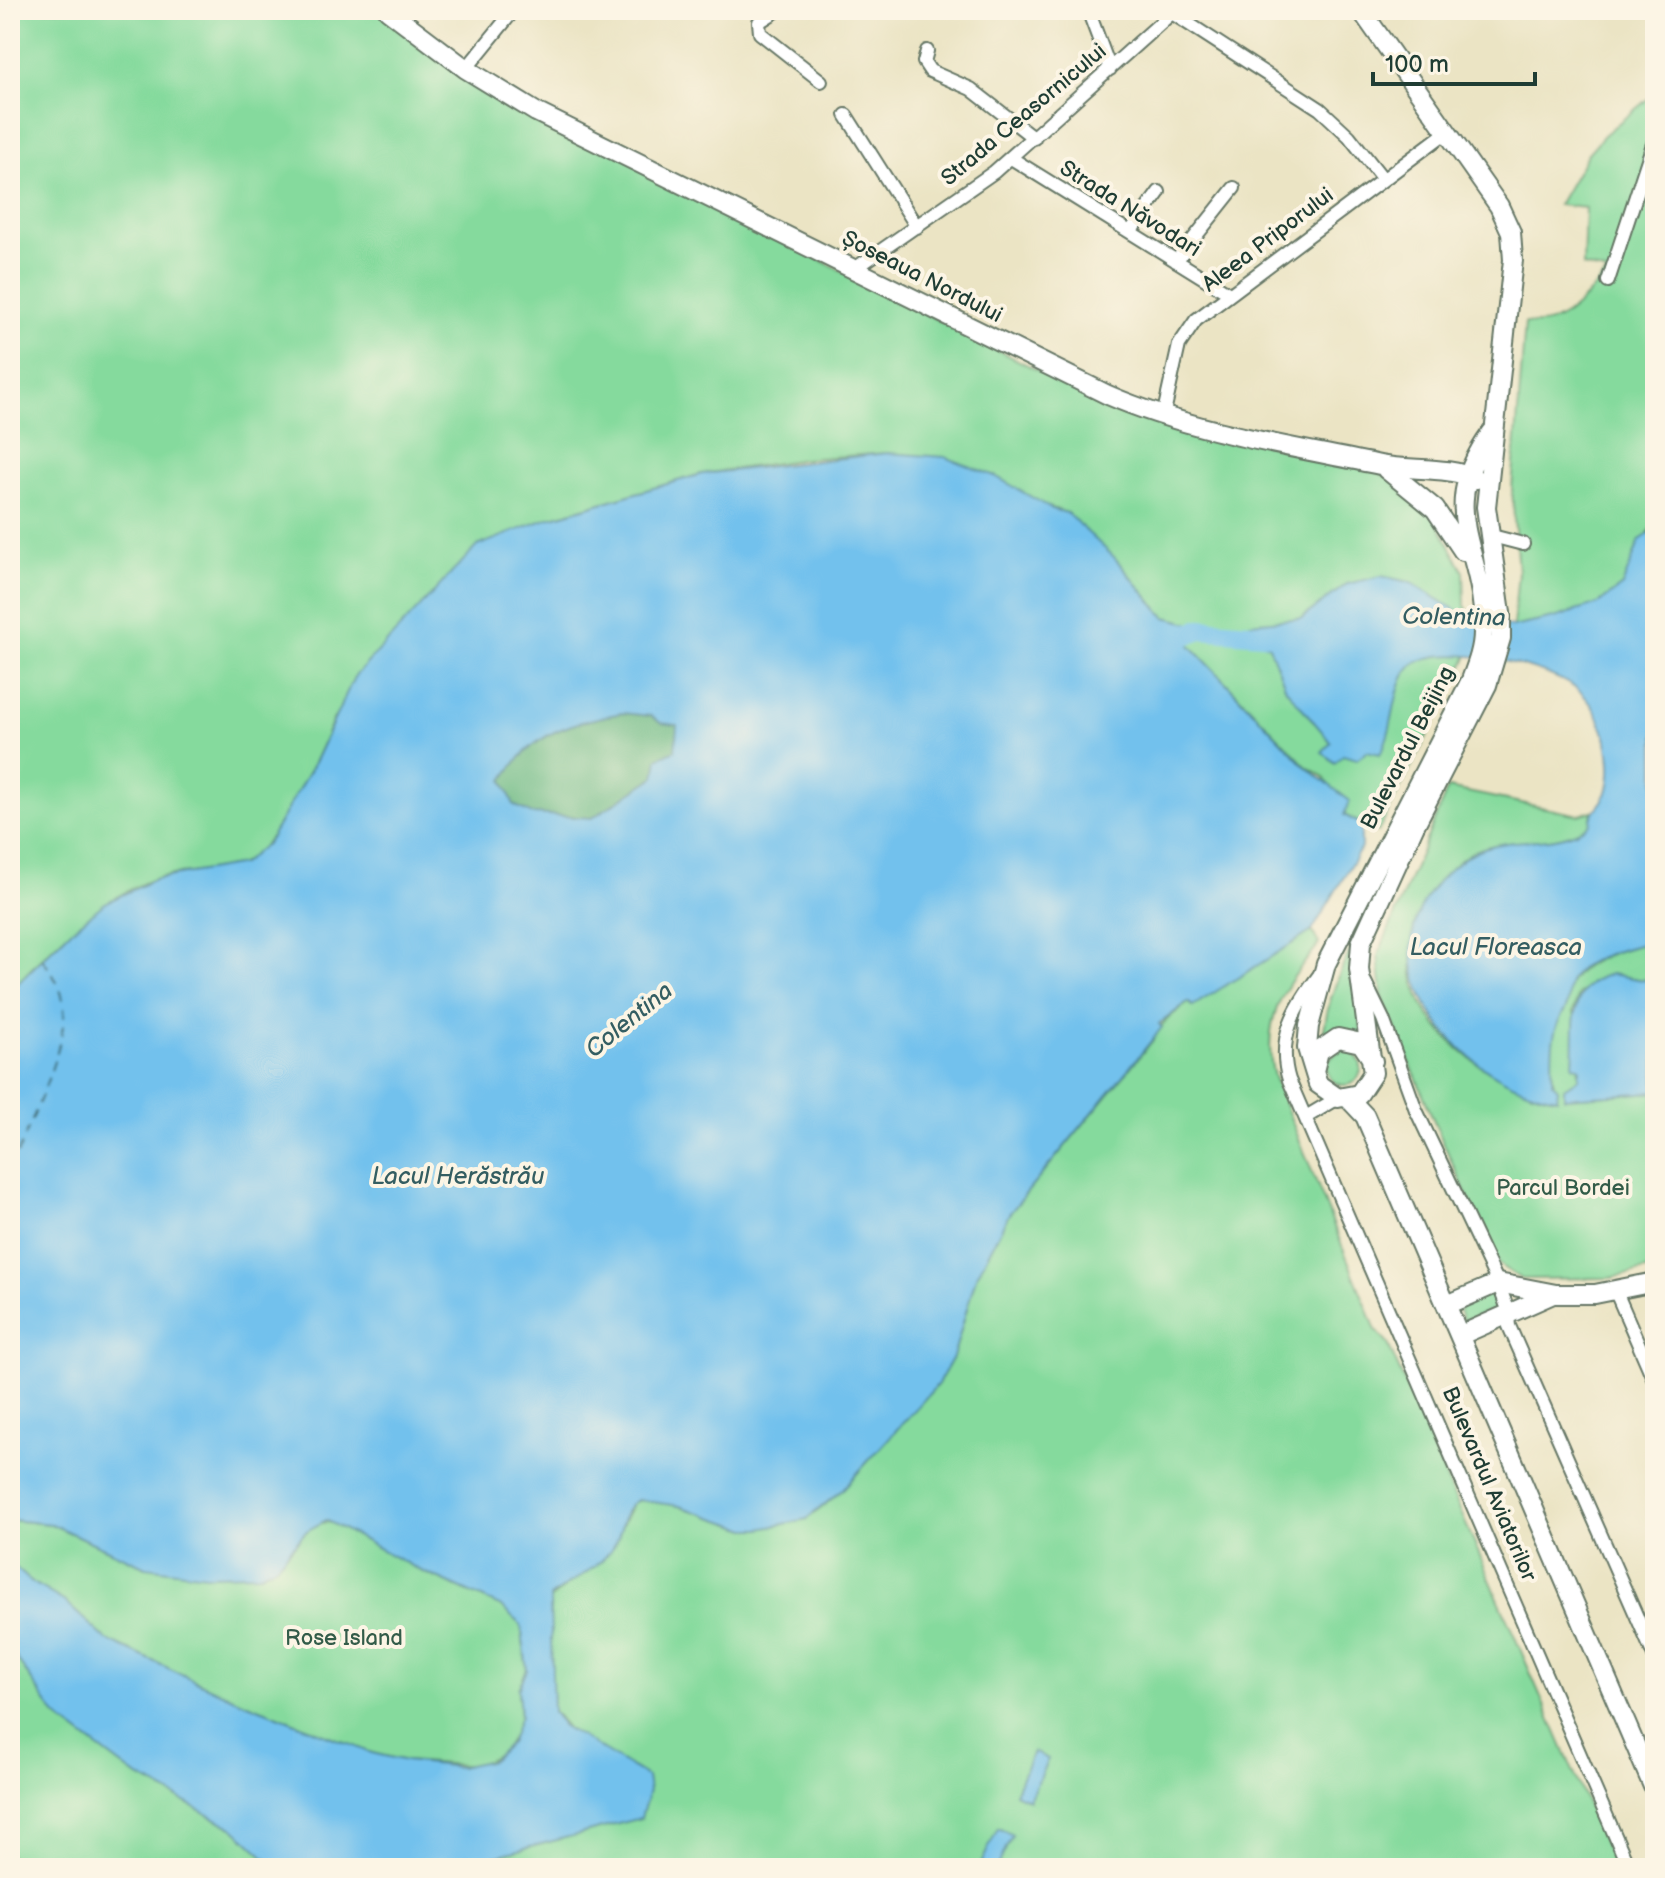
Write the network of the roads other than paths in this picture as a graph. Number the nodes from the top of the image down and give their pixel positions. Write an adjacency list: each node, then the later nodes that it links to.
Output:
1 (388, 10): 8 (main road, Șoseaua Nordului)
2 (514, 10): 8 (street)
3 (778, 10): 10 (street)
4 (1088, 10): 9 (street)
5 (1361, 10): 12 (main road)
6 (1174, 12): 9 (street, Strada Ceasornicului); 16 (street)
7 (927, 51): 13 (street)
8 (466, 69): 22 (main road, Șoseaua Nordului)
9 (1110, 69): 13 (street, Strada Ceasornicului)
10 (821, 81)
11 (846, 115): 19 (street)
12 (1448, 131): 16 (street, Aleea Priporului); 26 (main road)
13 (1034, 138): 15 (street, Strada Ceasornicului)
14 (1655, 138): 23 (street)
15 (1011, 158): 19 (street, Strada Ceasornicului); 20 (street, Strada Năvodari)
16 (1383, 179): 24 (street, Aleea Priporului)
17 (1234, 188): 21 (street)
18 (1159, 192): 20 (street)
19 (917, 227): 22 (street, Strada Ceasornicului)
20 (1130, 232): 21 (street, Strada Năvodari)
21 (1176, 261): 24 (street, Strada Năvodari)
22 (853, 270): 25 (main road, Șoseaua Nordului)
23 (1608, 281)
24 (1228, 293): 25 (street, Aleea Priporului)
25 (1163, 417): 27 (main road, Șoseaua Nordului)
26 (1492, 432): 28 (main road, Bulevardul Beijing); 29 (main road, Bulevardul Beijing)
27 (1380, 465): 28 (main road, Șoseaua Nordului); 32 (main road, Șoseaua Nordului)
28 (1468, 475): 29 (main road, Șoseaua Nordului); 32 (main road, Bulevardul Beijing)
29 (1487, 484): 30 (main road, Bulevardul Beijing)
30 (1488, 535): 31 (street); 33 (main road, Bulevardul Beijing)
31 (1523, 544)
32 (1476, 577): 33 (main road, Bulevardul Beijing)
33 (1492, 614): 34 (main road, Bulevardul Beijing)
34 (1479, 682): 35 (main road, Bulevardul Beijing); 36 (main road, Bulevardul Beijing)
35 (1326, 964): 38 (main road, Bulevardul Beijing); 42 (street, Bulevardul Aviatorilor)
36 (1359, 969): 37 (main road, Bulevardul Beijing); 44 (street)
37 (1373, 1063): 38 (main road); 39 (main road, Bulevardul Beijing)
38 (1316, 1079): 40 (main road, Bulevardul Beijing); 42 (street)
39 (1365, 1089): 40 (main road); 41 (main road, Bulevardul Beijing)
40 (1343, 1098): 41 (main road, Bulevardul Beijing); 42 (street)
41 (1365, 1116): 48 (main road, Bulevardul Beijing)
42 (1306, 1117): 52 (street, Bulevardul Aviatorilor)
43 (1655, 1282): 45 (main road)
44 (1498, 1283): 46 (main road); 47 (street); 48 (main road)
45 (1616, 1292): 46 (main road); 49 (street)
46 (1556, 1294): 47 (main road)
47 (1508, 1313): 48 (main road); 50 (street)
48 (1454, 1320): 51 (main road, Bulevardul Aviatorilor)
49 (1655, 1382)
50 (1655, 1658)
51 (1655, 1791)
52 (1629, 1868)

